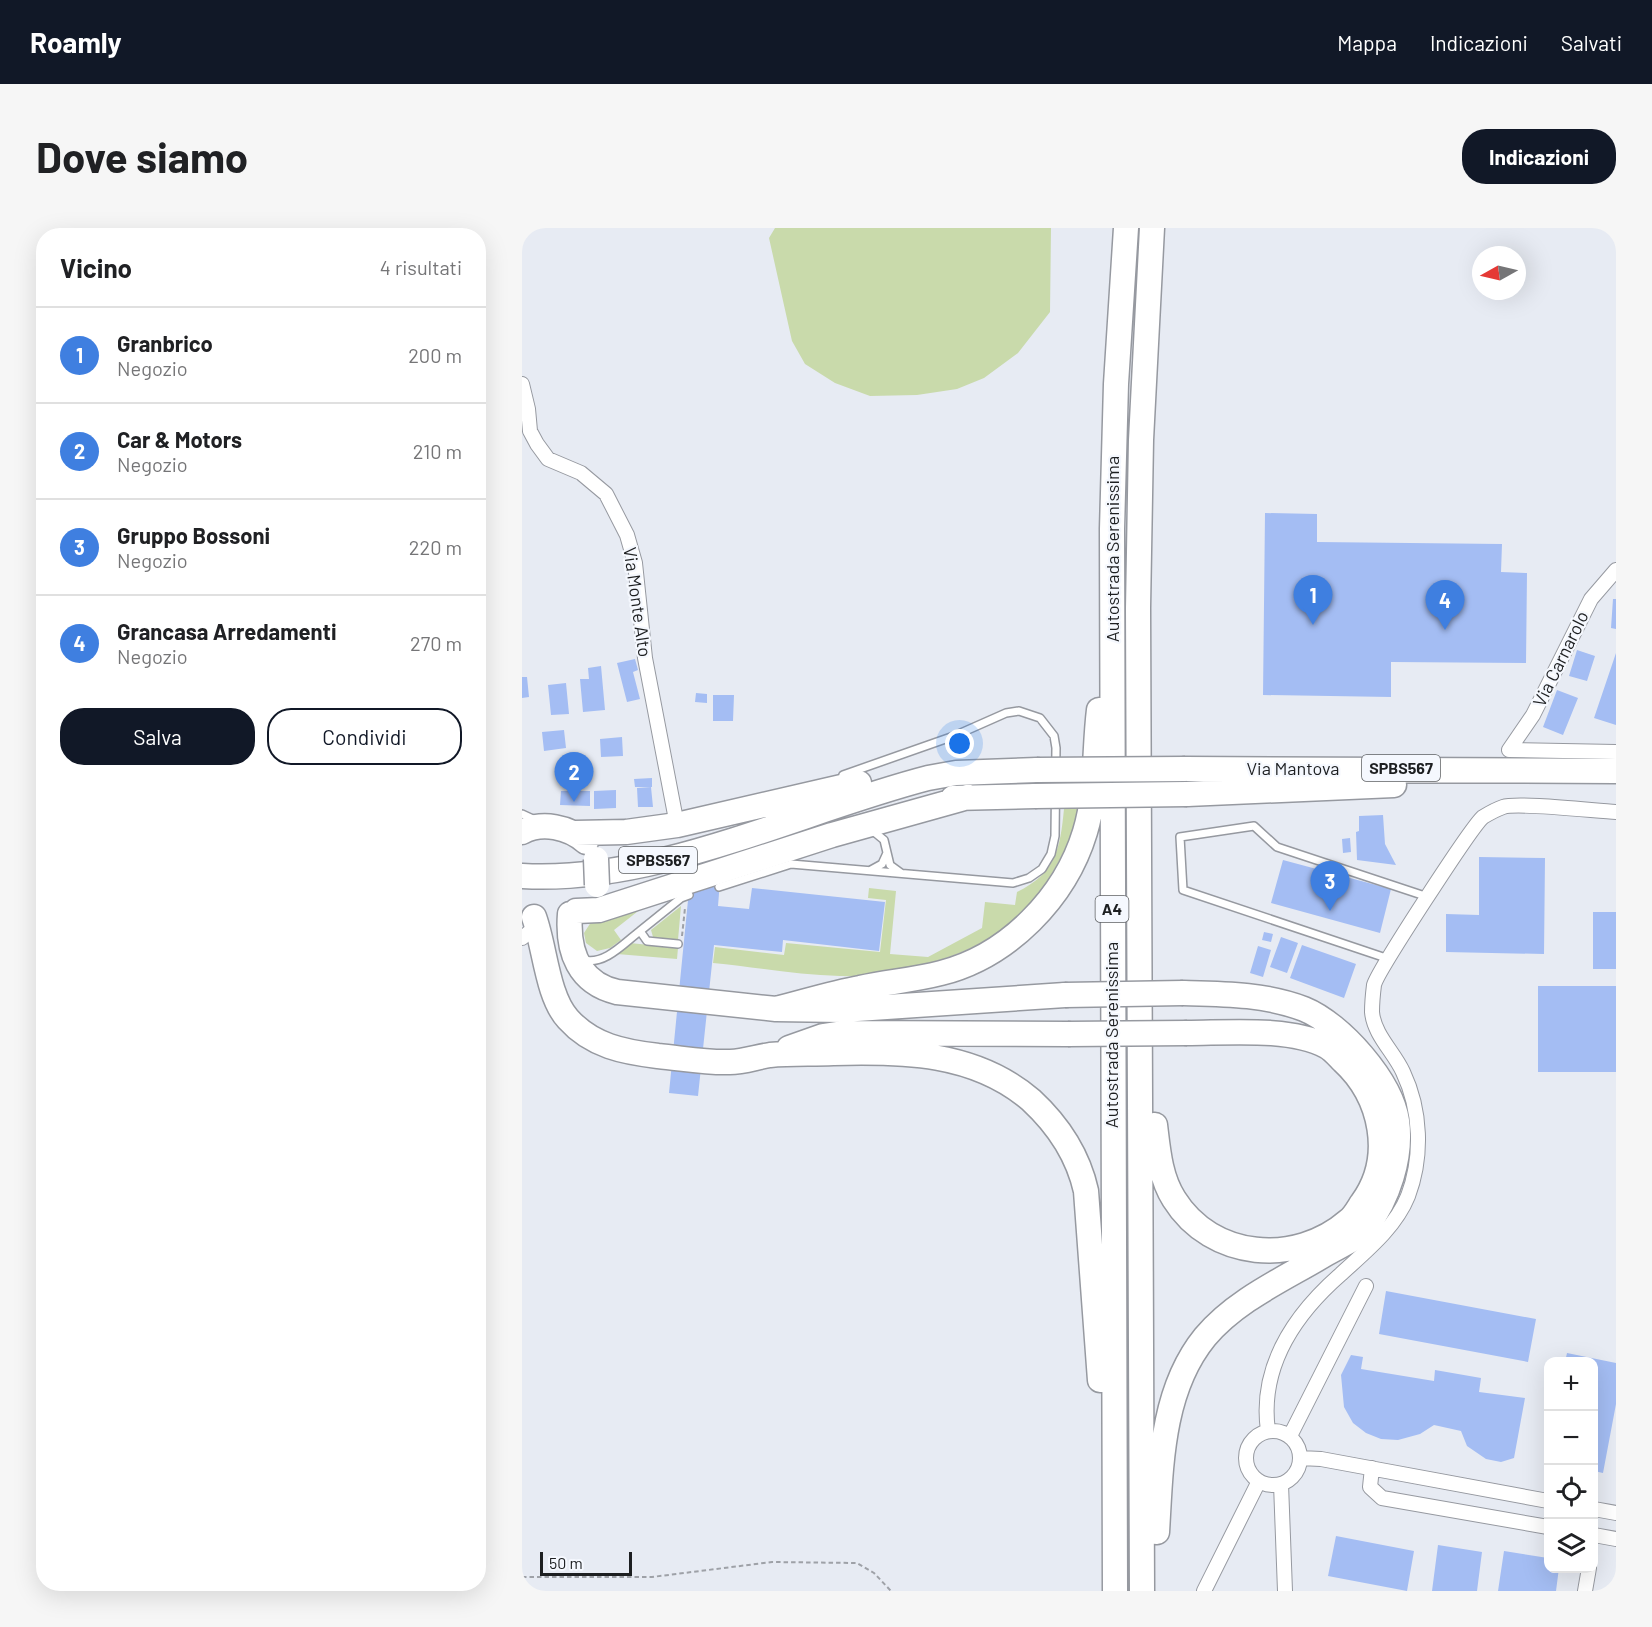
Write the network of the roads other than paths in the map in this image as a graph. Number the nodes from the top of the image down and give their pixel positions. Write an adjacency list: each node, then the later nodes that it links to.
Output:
1 (1126, 228): 5 (highway, Autostrada Serenissima / A4)
2 (1152, 228): 33 (highway, Autostrada Serenissima / A4)
3 (522, 384): 16 (street, Via Monte Alto)
4 (1616, 570): 6 (street, Via Carnarolo)
5 (1112, 591): 34 (highway); 49 (highway, Autostrada Serenissima / A4)
6 (1616, 752)
7 (1616, 771): 8 (highway, Via Mantova / SPBS567, bridge)
8 (956, 773): 13 (highway); 15 (highway, SPBS567)
9 (839, 777): 22 (lane)
10 (830, 780): 13 (lane)
11 (1616, 788): 12 (highway, Via Mantova / SPBS567, bridge)
12 (968, 797): 15 (highway, SPBS567); 19 (highway)
13 (751, 809): 16 (highway)
14 (1616, 812): 26 (street)
15 (790, 822): 23 (highway, SPBS567)
16 (676, 825): 18 (highway)
17 (528, 827): 18 (highway)
18 (575, 833): 27 (highway, bridge)
19 (832, 835): 20 (lane); 27 (highway)
20 (887, 852): 21 (lane); 22 (lane)
21 (866, 870): 22 (lane); 24 (lane)
22 (906, 875)
23 (522, 876)
24 (719, 887)
25 (687, 896): 29 (lane)
26 (1428, 897): 32 (street); 32 (lane)
27 (573, 913): 28 (highway); 31 (highway)
28 (529, 923): 35 (highway)
29 (640, 931): 30 (lane); 31 (lane)
30 (680, 944)
31 (574, 951): 34 (highway)
32 (1389, 958): 37 (street)
33 (1141, 975): 35 (highway, bridge); 52 (highway, Autostrada Serenissima / A4)
34 (776, 1009): 53 (highway, bridge)
35 (770, 1055): 49 (highway)
36 (1366, 1286): 38 (street)
37 (1268, 1431): 38 (street); 41 (street)
38 (1290, 1436): 39 (street)
39 (1300, 1458): 40 (street); 42 (street)
40 (1372, 1468): 43 (street); 46 (street)
41 (1259, 1481): 42 (street); 54 (street)
42 (1281, 1484): 55 (street)
43 (1544, 1500)
44 (1598, 1510): 45 (street)
45 (1616, 1513)
46 (1544, 1526)
47 (1598, 1538): 48 (street)
48 (1616, 1539)
49 (1114, 1553): 51 (highway, Autostrada Serenissima / A4)
50 (1588, 1573): 56 (street)
51 (1115, 1591)
52 (1142, 1591)
53 (1152, 1591)
54 (1204, 1591)
55 (1285, 1591)
56 (1585, 1591)

